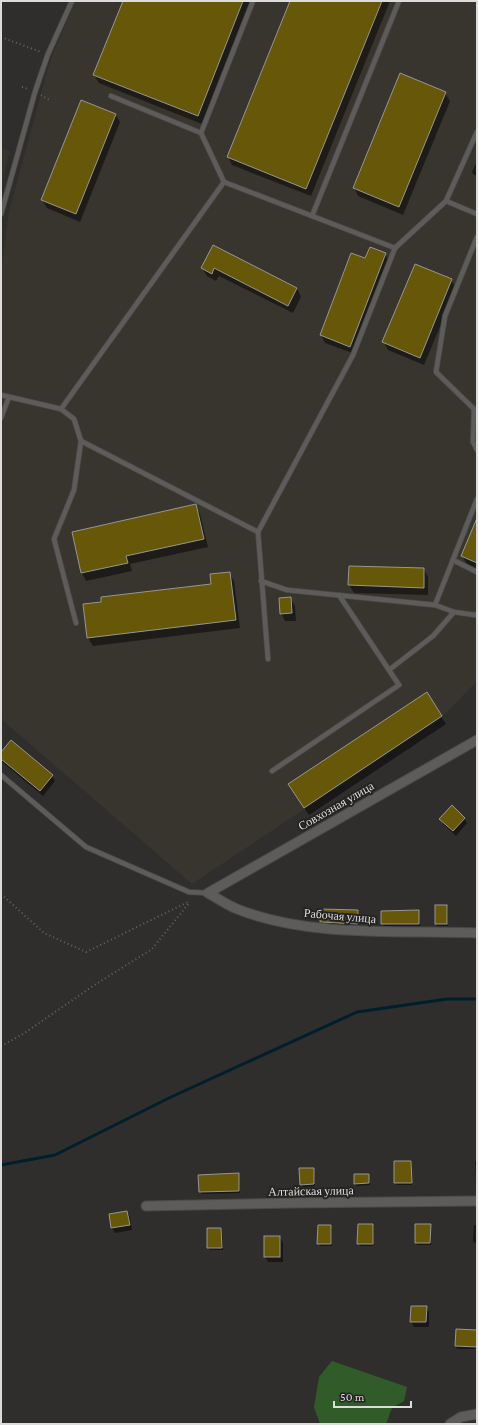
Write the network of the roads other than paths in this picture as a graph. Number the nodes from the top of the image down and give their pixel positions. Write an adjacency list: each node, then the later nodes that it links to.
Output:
1 (72, 1): 9 (lane)
2 (253, 1): 6 (lane)
3 (399, 1): 11 (lane)
4 (111, 96): 6 (lane)
5 (477, 132): 8 (lane)
6 (201, 133): 7 (lane)
7 (224, 182): 11 (lane); 16 (lane)
8 (446, 201): 10 (lane); 13 (lane)
9 (1, 214)
10 (477, 214)
11 (312, 216): 13 (lane)
12 (477, 237): 19 (lane)
13 (395, 248): 21 (lane)
14 (1, 395): 15 (lane)
15 (9, 397): 16 (lane); 17 (lane)
16 (61, 408): 18 (lane)
17 (1, 418)
18 (81, 441): 21 (lane); 29 (lane)
19 (477, 450)
20 (477, 499): 22 (lane)
21 (258, 532): 24 (lane)
22 (453, 560): 23 (lane); 26 (lane)
23 (477, 572)
24 (261, 581): 25 (lane); 30 (lane)
25 (339, 595): 26 (lane); 31 (lane)
26 (435, 605): 27 (lane)
27 (454, 612): 28 (lane); 31 (lane)
28 (477, 614)
29 (76, 623)
30 (268, 659)
31 (389, 670): 33 (lane)
32 (477, 740): 35 (street, Совхозная улица)
33 (272, 771)
34 (1, 775): 35 (lane)
35 (208, 893): 36 (street, Рабочая улица)
36 (477, 933)
37 (477, 1201): 38 (street, Алтайская улица)
38 (146, 1206)
39 (477, 1414): 40 (street)
40 (450, 1424)

